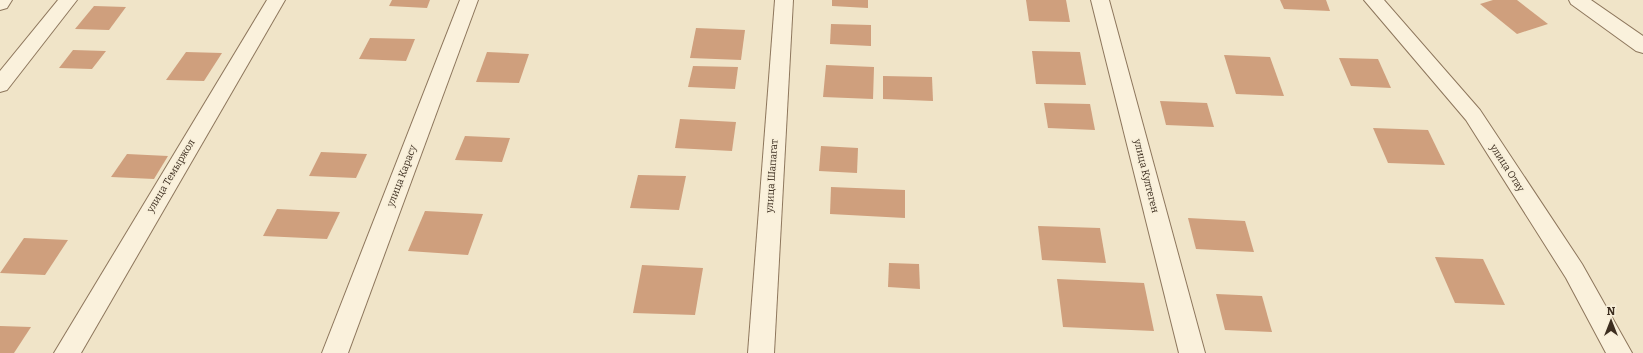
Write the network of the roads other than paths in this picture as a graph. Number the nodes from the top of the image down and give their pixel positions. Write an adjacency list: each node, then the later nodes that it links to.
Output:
1 (3, 0): 9 (street)
2 (68, 0): 11 (street)
3 (276, 0): 12 (street, улица Темыржол)
4 (469, 0): 13 (street, улица Карасу)
5 (784, 0): 14 (street, улица Шапагат)
6 (1100, 0): 15 (street, улица Култеген)
7 (1373, 0): 16 (street, улица Отау)
8 (1578, 0): 10 (street)
9 (0, 4)
10 (1643, 46)
11 (0, 84)
12 (67, 353)
13 (335, 353)
14 (761, 353)
15 (1192, 353)
16 (1618, 353)

